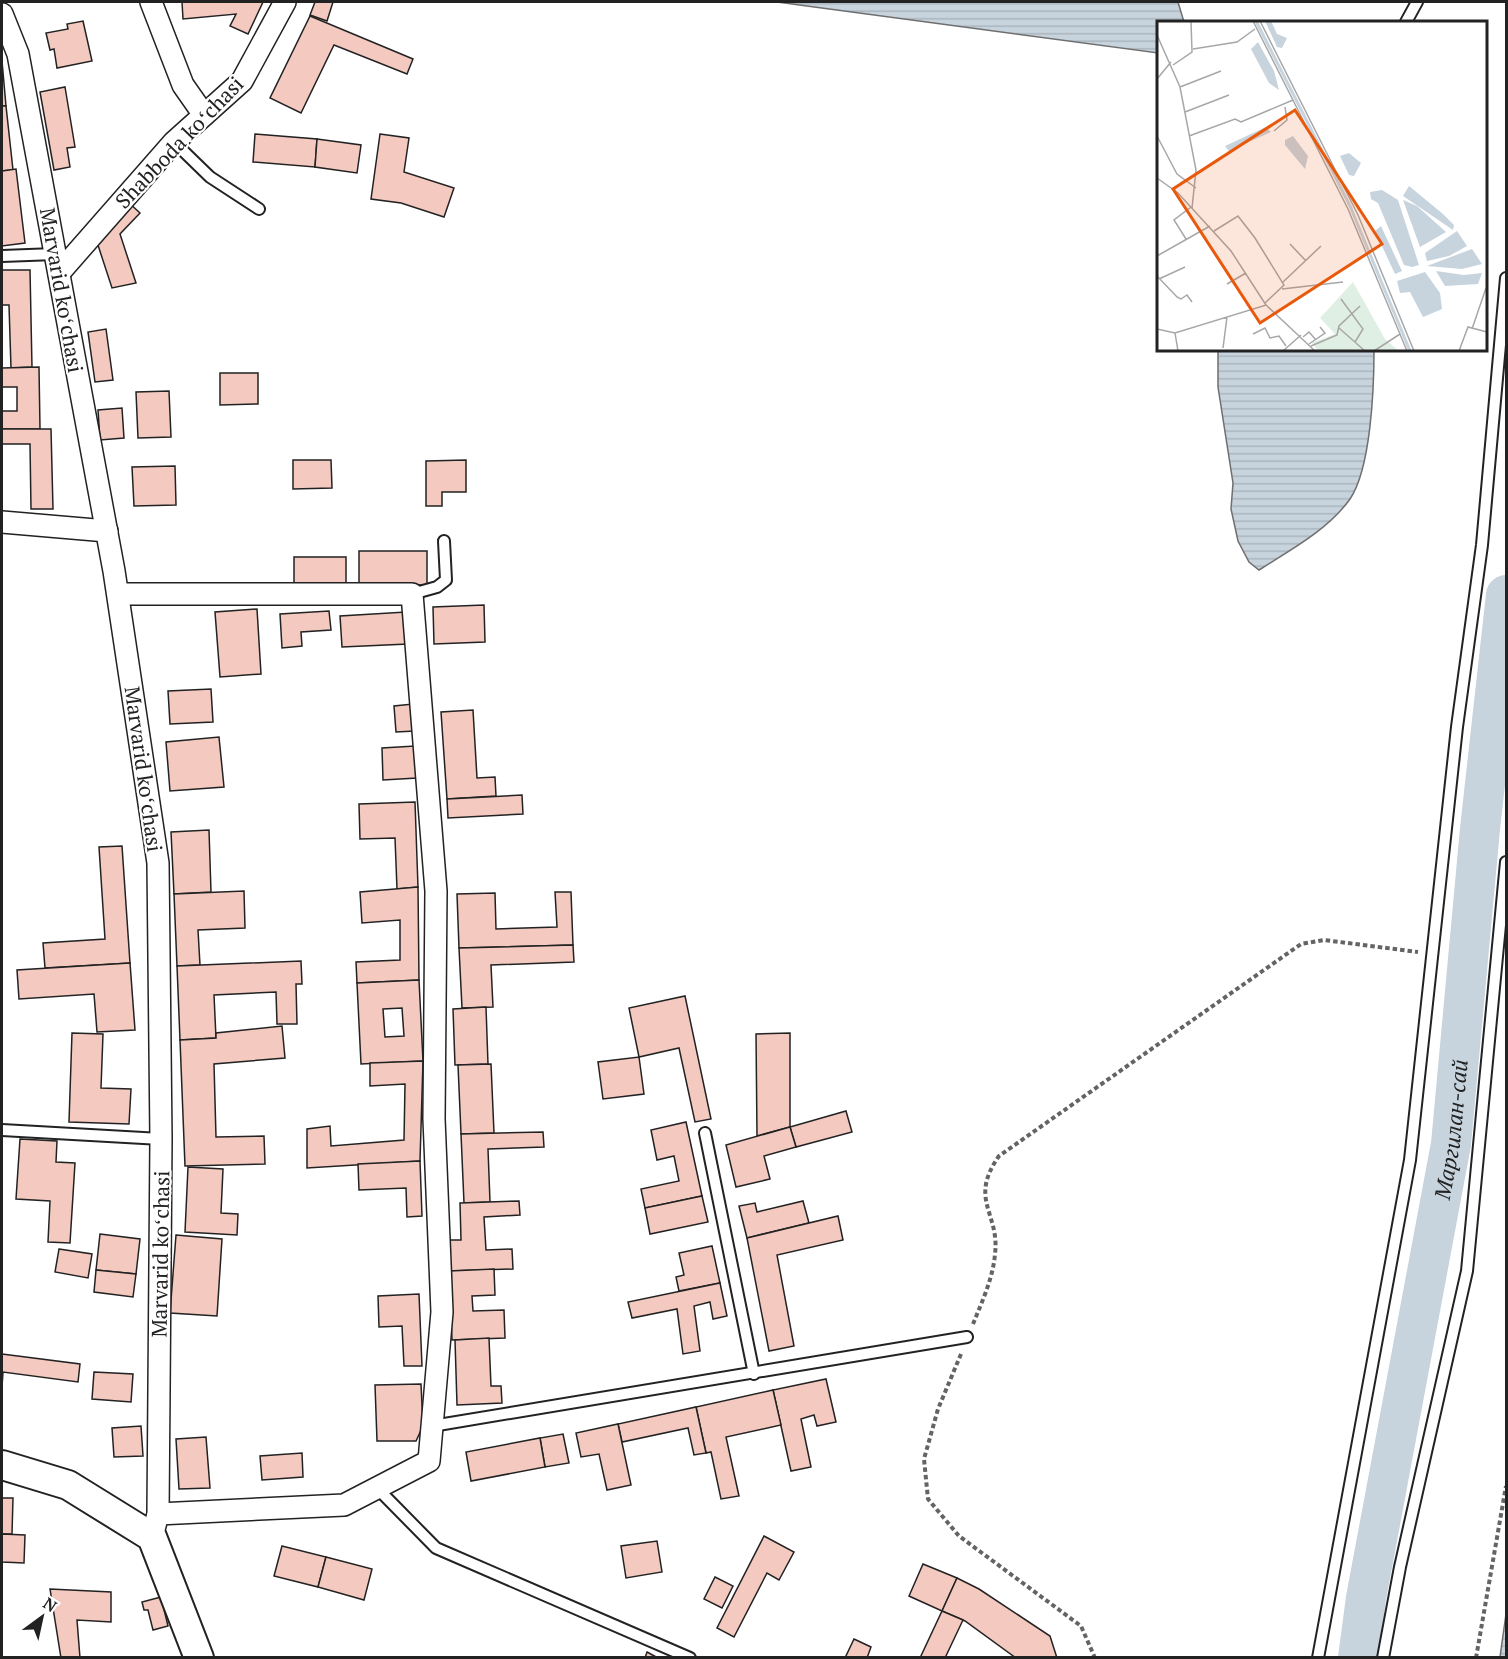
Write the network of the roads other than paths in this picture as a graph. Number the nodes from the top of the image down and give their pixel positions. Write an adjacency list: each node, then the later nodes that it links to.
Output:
1 (151, 2): 6 (street)
2 (285, 2): 6 (street, Shabboda koʻchasi)
3 (1417, 2): 5 (lane)
4 (2, 14): 10 (street, Marvarid koʻchasi)
5 (1407, 21)
6 (204, 115): 7 (street, Shabboda koʻchasi)
7 (174, 142): 8 (lane); 10 (street, Shabboda koʻchasi)
8 (259, 209)
9 (2, 256): 10 (lane)
10 (57, 264): 13 (street, Marvarid koʻchasi)
11 (1506, 278): 29 (lane)
12 (2, 522): 13 (street)
13 (107, 531): 15 (street, Marvarid koʻchasi)
14 (444, 541): 16 (lane)
15 (118, 594): 16 (street); 20 (street, Marvarid koʻchasi)
16 (412, 594): 23 (street)
17 (1506, 862): 30 (lane)
18 (2, 1130): 20 (lane)
19 (705, 1133): 22 (lane)
20 (161, 1139): 26 (street, Marvarid koʻchasi)
21 (967, 1337): 22 (lane)
22 (754, 1374): 23 (lane)
23 (432, 1426): 25 (street)
24 (2, 1465): 26 (main road)
25 (376, 1488): 26 (street); 28 (lane)
26 (155, 1525): 27 (main road)
27 (199, 1658)
28 (690, 1658)
29 (1318, 1658)
30 (1383, 1658)

